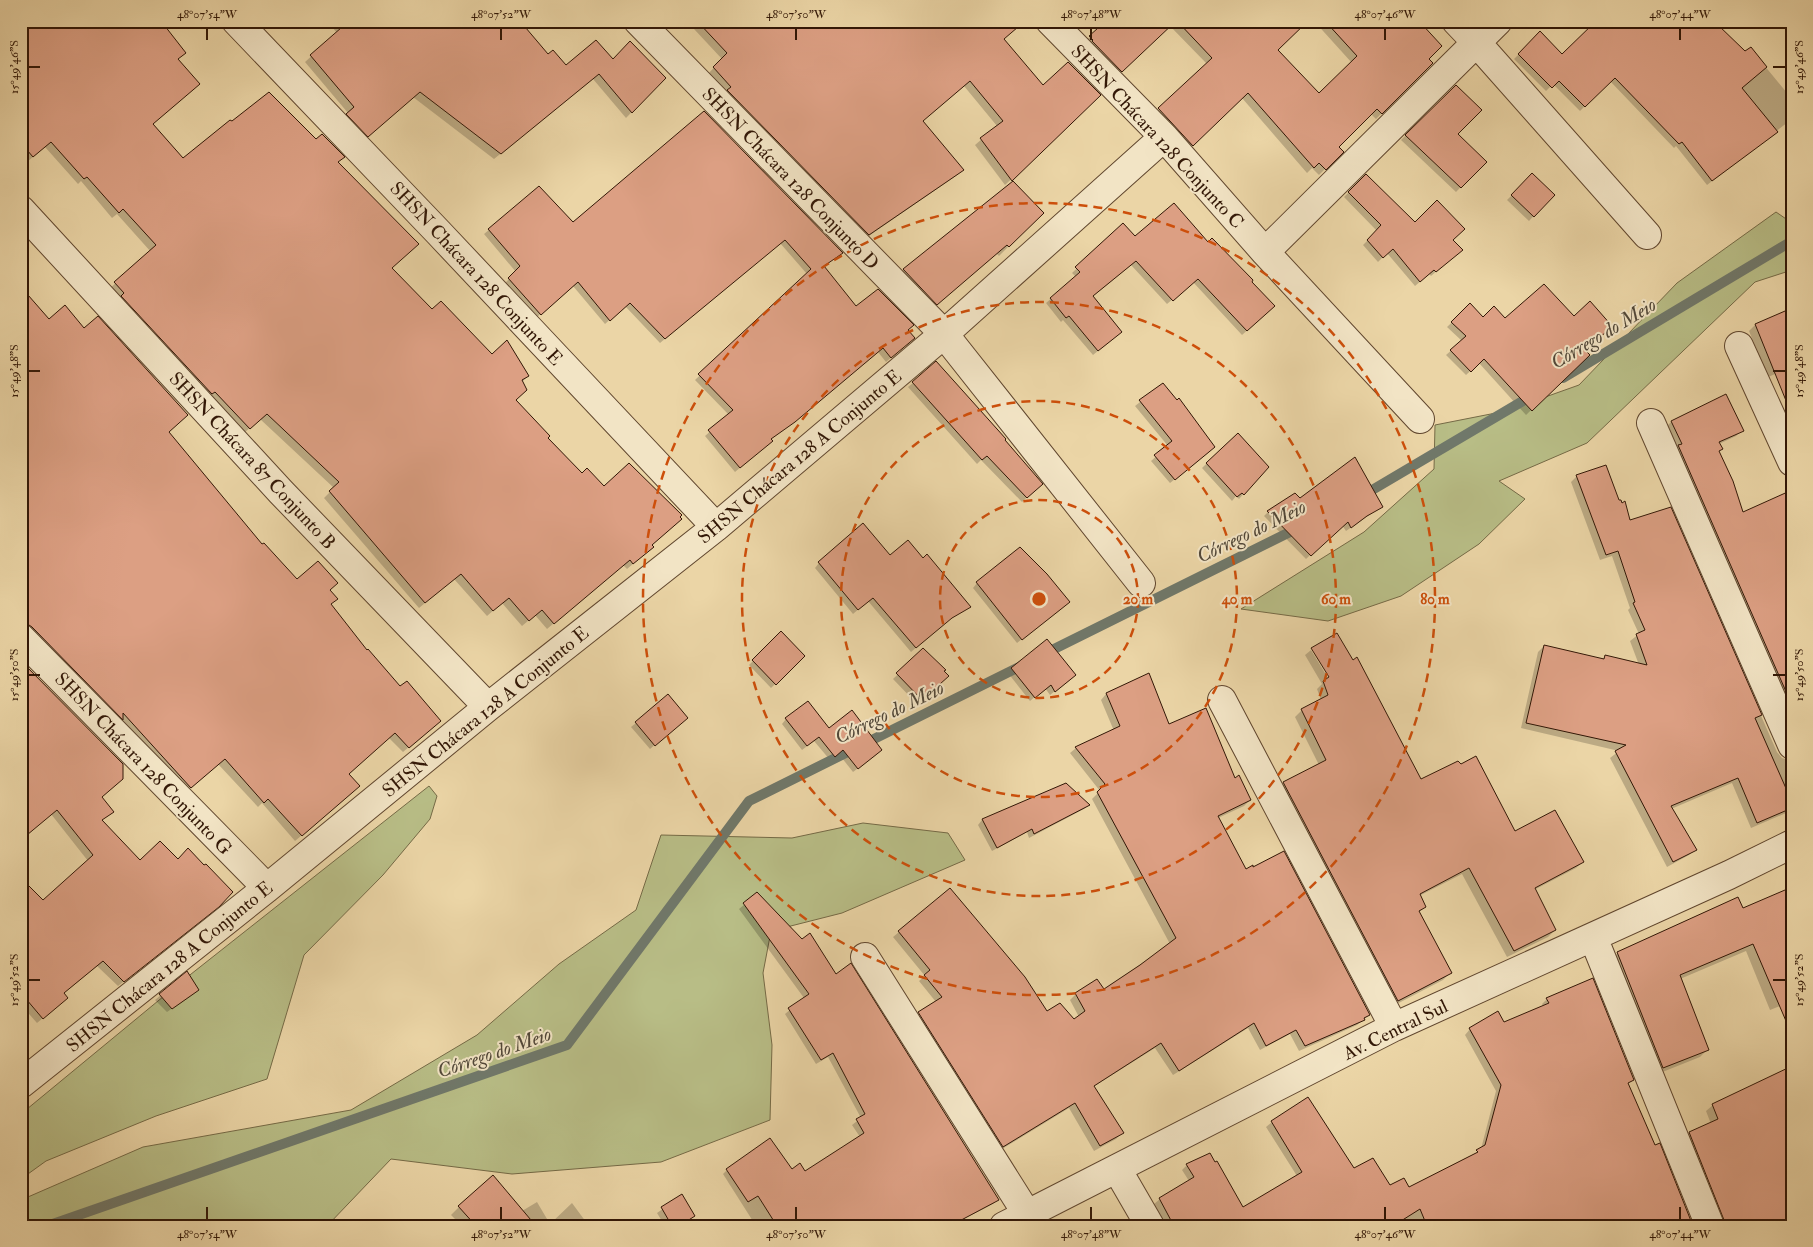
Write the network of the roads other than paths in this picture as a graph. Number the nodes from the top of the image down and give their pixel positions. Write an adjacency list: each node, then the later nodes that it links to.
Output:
1 (236, 21): 16 (street, SHSN Chácara 128 Conjunto E)
2 (638, 21): 11 (street, SHSN Chácara 128 Conjunto D)
3 (1050, 21): 7 (street, SHSN Chácara 128 Conjunto C)
4 (1456, 21): 6 (street)
5 (1498, 21): 6 (street)
6 (1476, 42): 9 (street); 10 (street)
7 (1164, 136): 10 (street, SHSN Chácara 128 Conjunto C); 11 (street, SHSN Chácara 128 A Conjunto E)
8 (21, 210): 20 (street, SHSN Chácara 87 Conjunto B)
9 (1647, 235)
10 (1265, 252): 13 (street, SHSN Chácara 128 Conjunto C)
11 (944, 334): 16 (street, SHSN Chácara 128 A Conjunto E); 17 (street, SHSN Chácara 128 Conjunto D)
12 (1739, 346): 15 (street)
13 (1420, 419)
14 (1651, 423): 21 (street)
15 (1792, 462)
16 (716, 527): 20 (street, SHSN Chácara 128 A Conjunto E)
17 (1141, 582)
18 (21, 638): 23 (street, SHSN Chácara 128 Conjunto G)
19 (1222, 700): 26 (street)
20 (488, 707): 23 (street, SHSN Chácara 128 A Conjunto E)
21 (1792, 745)
22 (1792, 844): 24 (street, Av. Central Sul)
23 (267, 888): 27 (street, SHSN Chácara 128 A Conjunto E)
24 (1593, 937): 26 (street, Av. Central Sul); 31 (street)
25 (865, 957): 29 (street)
26 (1394, 1027): 28 (street, Av. Central Sul)
27 (21, 1084)
28 (1117, 1169): 29 (street, Av. Central Sul); 30 (street)
29 (1016, 1220)
30 (1150, 1226)
31 (1710, 1226)

